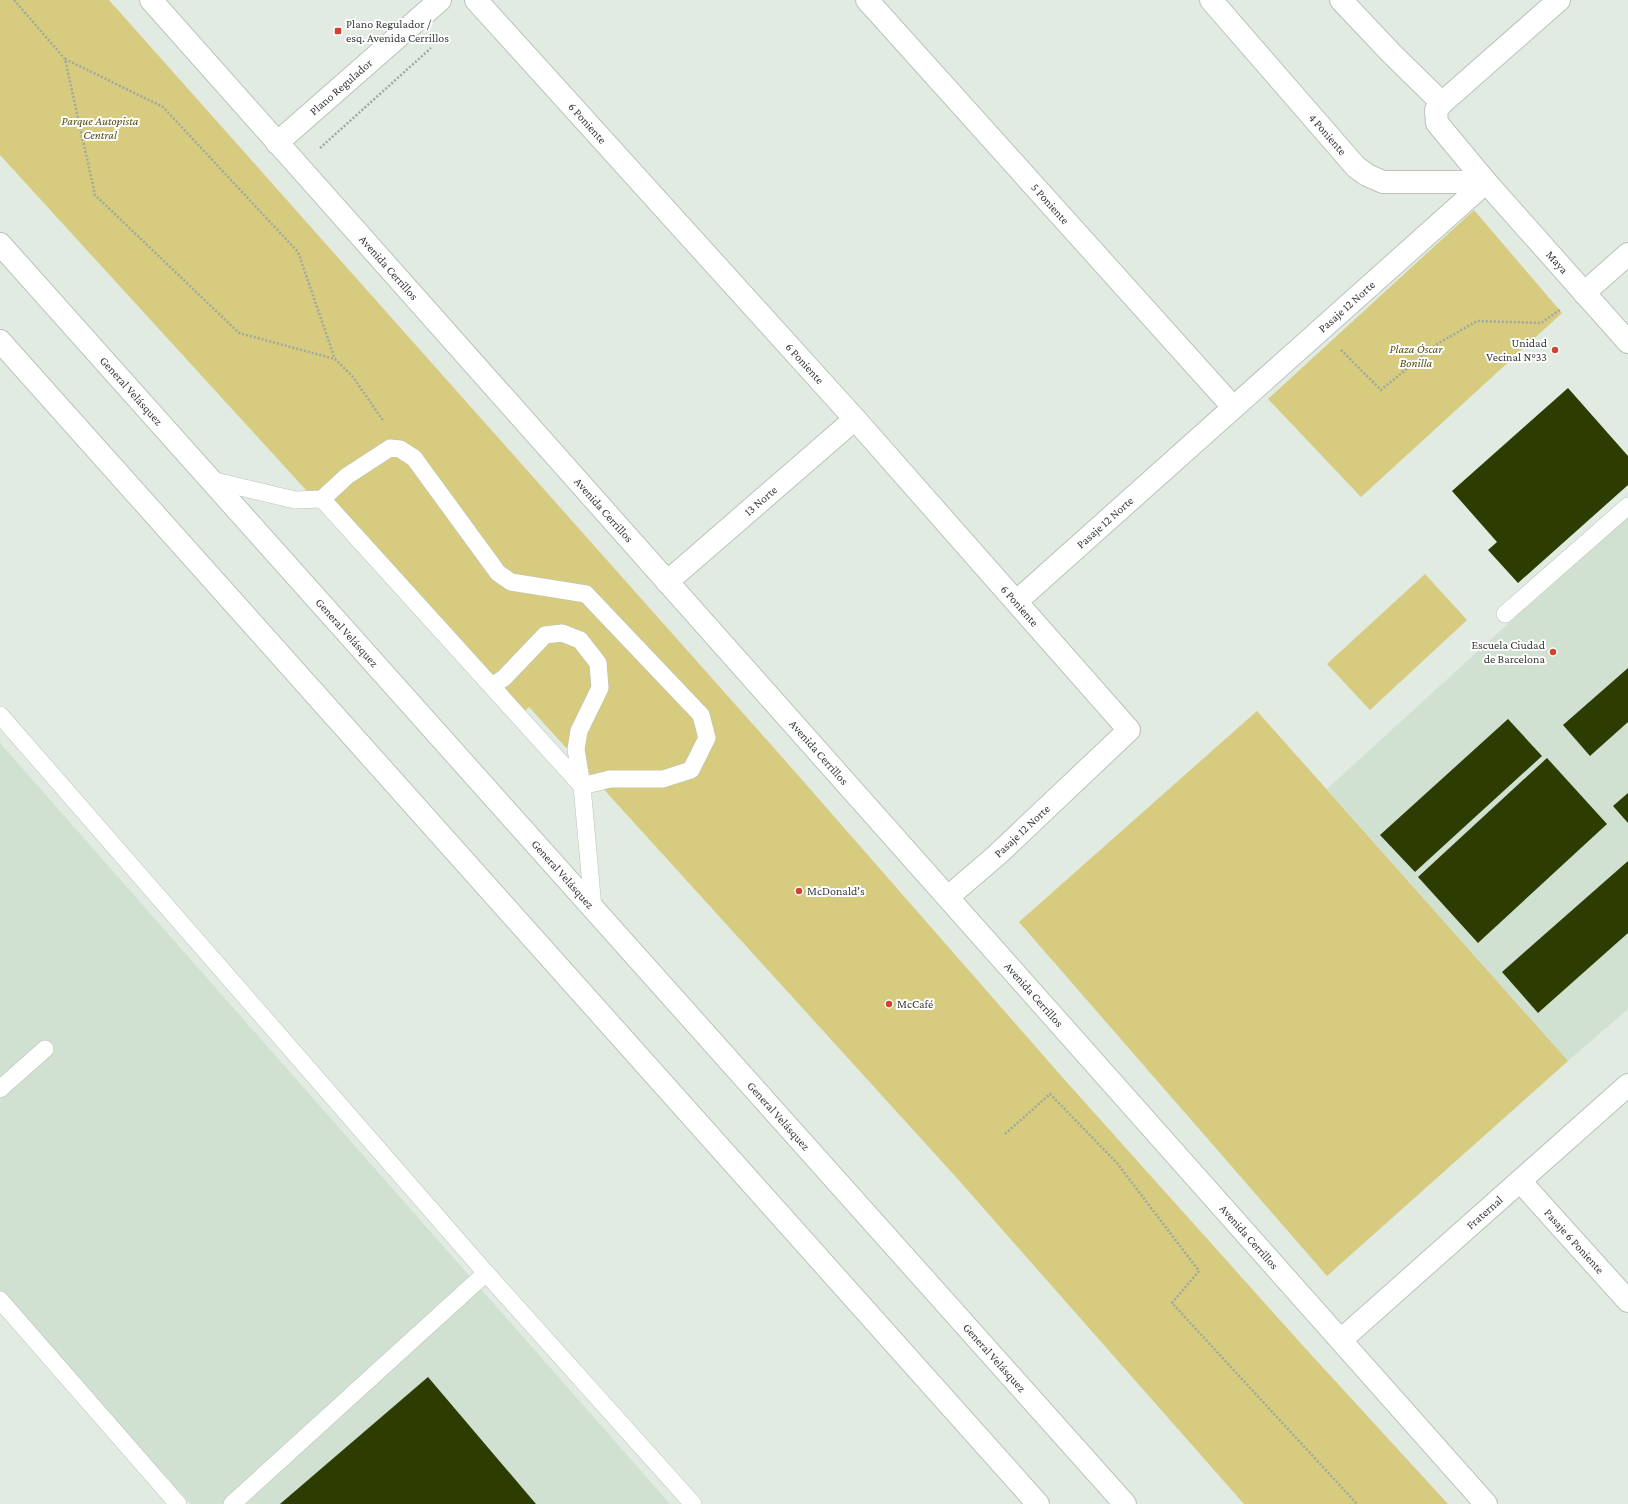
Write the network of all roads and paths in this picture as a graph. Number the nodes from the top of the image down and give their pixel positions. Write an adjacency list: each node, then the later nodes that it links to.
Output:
1 (14, 0): 10 (path)
2 (151, 0): 12 (main road, Avenida Cerrillos)
3 (440, 0): 12 (main road, Plano Regulador)
4 (476, 0): 23 (main road, 6 Poniente)
5 (867, 0): 22 (main road, 5 Poniente)
6 (1211, 0): 14 (main road, 4 Poniente)
7 (1341, 0): 11 (main road)
8 (1559, 0): 11 (main road)
9 (433, 46): 13 (path)
10 (65, 59): 21 (path); 21 (path)
11 (1442, 103): 14 (main road)
12 (277, 143): 13 (main road, Avenida Cerrillos)
13 (299, 167): 28 (main road, Avenida Cerrillos)
14 (1486, 182): 17 (main road, Maya); 18 (main road, Pasaje 12 Norte)
15 (0, 244): 25 (main road, General Velásquez)
16 (1628, 254): 17 (main road)
17 (1584, 293): 18 (path); 20 (main road, Maya)
18 (1321, 330): 22 (main road, Pasaje 12 Norte)
19 (0, 341): 49 (main road)
20 (1628, 342)
21 (335, 359): 24 (path)
22 (1233, 407): 29 (main road, Pasaje 12 Norte)
23 (855, 419): 28 (main road, 13 Norte); 29 (main road, 6 Poniente)
24 (384, 422)
25 (211, 480): 26 (lane); 36 (main road, General Velásquez)
26 (322, 499): 31 (lane); 34 (lane)
27 (1628, 506): 30 (lane)
28 (667, 582): 35 (main road, Avenida Cerrillos)
29 (1016, 601): 33 (main road, 6 Poniente)
30 (1505, 614)
31 (492, 686): 34 (lane); 34 (lane)
32 (0, 715): 42 (lane)
33 (1129, 730): 35 (main road, Pasaje 12 Norte)
34 (582, 786): 36 (lane)
35 (948, 897): 45 (main road, Avenida Cerrillos)
36 (593, 908): 50 (main road, General Velásquez)
37 (45, 1049): 39 (lane)
38 (1628, 1086): 41 (main road, Fraternal)
39 (0, 1089)
40 (1005, 1134): 51 (path)
41 (1520, 1181): 44 (main road, Pasaje 6 Poniente); 45 (main road, Fraternal)
42 (486, 1274): 47 (lane); 48 (lane)
43 (0, 1300): 46 (lane)
44 (1628, 1301)
45 (1341, 1340): 52 (main road, Avenida Cerrillos)
46 (178, 1504)
47 (232, 1504)
48 (693, 1504)
49 (1038, 1504)
50 (1125, 1504)
51 (1357, 1504)
52 (1486, 1504)

